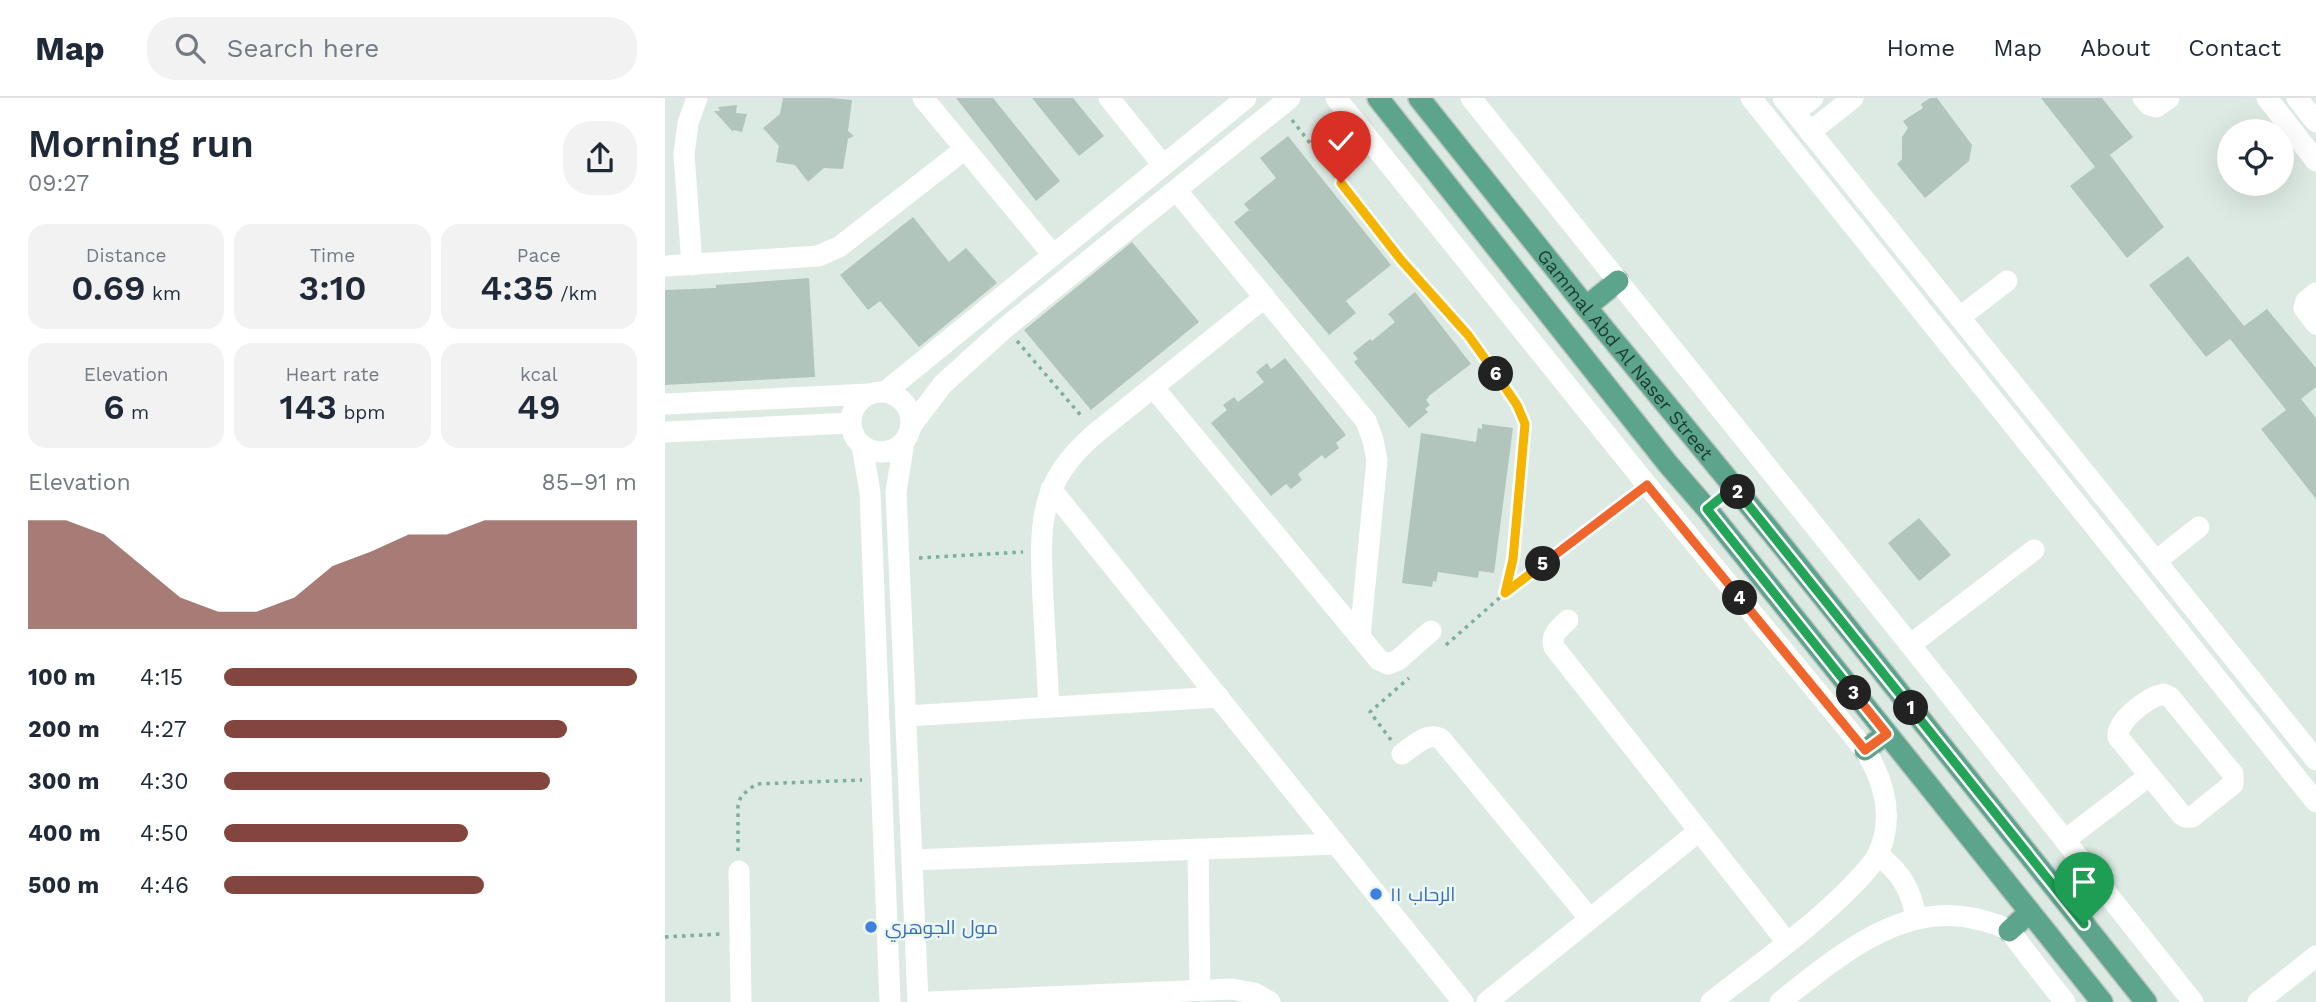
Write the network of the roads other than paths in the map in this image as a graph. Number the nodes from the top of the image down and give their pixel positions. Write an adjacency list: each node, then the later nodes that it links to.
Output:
1 (697, 98): 27 (street)
2 (923, 98): 20 (street)
3 (1109, 98): 22 (street)
4 (1246, 98): 22 (street)
5 (1336, 98): 59 (street)
6 (1378, 98): 44 (main road, Gammal Abd Al Naser Street)
7 (1419, 98): 33 (main road, Gammal Abd Al Naser Street)
8 (1471, 98): 29 (street)
9 (1751, 98): 25 (street)
10 (1813, 98): 17 (street)
11 (1853, 98): 19 (street)
12 (2143, 98): 13 (street)
13 (2169, 98)
14 (2267, 98): 21 (street)
15 (2297, 98): 18 (street)
16 (1285, 102): 23 (street)
17 (1789, 105): 19 (street)
18 (2316, 122)
19 (1810, 132): 24 (street)
20 (965, 149): 26 (street); 27 (street)
21 (2316, 161)
22 (1163, 165): 26 (street)
23 (1177, 191): 32 (street); 41 (street)
24 (1865, 200): 25 (street); 34 (street)
25 (1846, 216): 63 (street)
26 (1053, 255): 37 (street)
27 (692, 265): 28 (street)
28 (665, 266)
29 (1618, 281): 33 (main road); 54 (street)
30 (2007, 281): 34 (street)
31 (2316, 293): 35 (street)
32 (1265, 297): 36 (street); 52 (street)
33 (1586, 307): 42 (main road, Gammal Abd Al Naser Street)
34 (1960, 317): 50 (street)
35 (2316, 324)
36 (1153, 387): 46 (street); 52 (street)
37 (877, 393): 38 (street); 39 (street); 41 (street)
38 (665, 404)
39 (850, 423): 40 (street); 43 (street)
40 (665, 432)
41 (907, 434): 43 (street); 57 (street)
42 (1696, 441): 44 (main road); 45 (main road, Gammal Abd Al Naser Street)
43 (862, 446): 80 (street)
44 (1668, 464): 47 (main road, Gammal Abd Al Naser Street)
45 (1734, 487): 47 (main road); 90 (main road, Gammal Abd Al Naser Street)
46 (1051, 489): 55 (street); 56 (street)
47 (1707, 509): 58 (main road, Gammal Abd Al Naser Street)
48 (2199, 527): 50 (street)
49 (2033, 550): 54 (street)
50 (2156, 561): 61 (street)
51 (1569, 620): 64 (street)
52 (1360, 638): 53 (street)
53 (1437, 639)
54 (1910, 645): 65 (street)
55 (1219, 697): 56 (street); 66 (street)
56 (1049, 707): 57 (street)
57 (906, 716): 69 (street)
58 (1887, 734): 59 (main road); 71 (main road, Gammal Abd Al Naser Street)
59 (1865, 750): 68 (street)
60 (1402, 754): 72 (street)
61 (2316, 760)
62 (2149, 776): 62 (street); 65 (street)
63 (2316, 802)
64 (1699, 831): 72 (street); 75 (street)
65 (2065, 841): 91 (street)
66 (1336, 844): 67 (street); 84 (street)
67 (1198, 849): 69 (street); 77 (street)
68 (1878, 855): 73 (street); 75 (street)
69 (912, 860): 81 (street)
70 (739, 871): 79 (street)
71 (2030, 912): 74 (main road); 89 (main road, Gammal Abd Al Naser Street)
72 (1590, 919): 85 (street)
73 (1916, 919): 74 (street); 87 (street)
74 (2009, 931): 88 (street)
75 (1787, 942): 86 (street)
76 (2316, 956): 92 (street)
77 (1200, 990): 78 (street); 83 (street)
78 (1058, 999): 82 (street)
79 (741, 1002)
80 (890, 1002)
81 (918, 1002)
82 (929, 1002)
83 (1270, 1002)
84 (1463, 1002)
85 (1487, 1002)
86 (1711, 1002)
87 (1780, 1002)
88 (2065, 1002)
89 (2102, 1002)
90 (2146, 1002)
91 (2193, 1002)
92 (2258, 1002)

